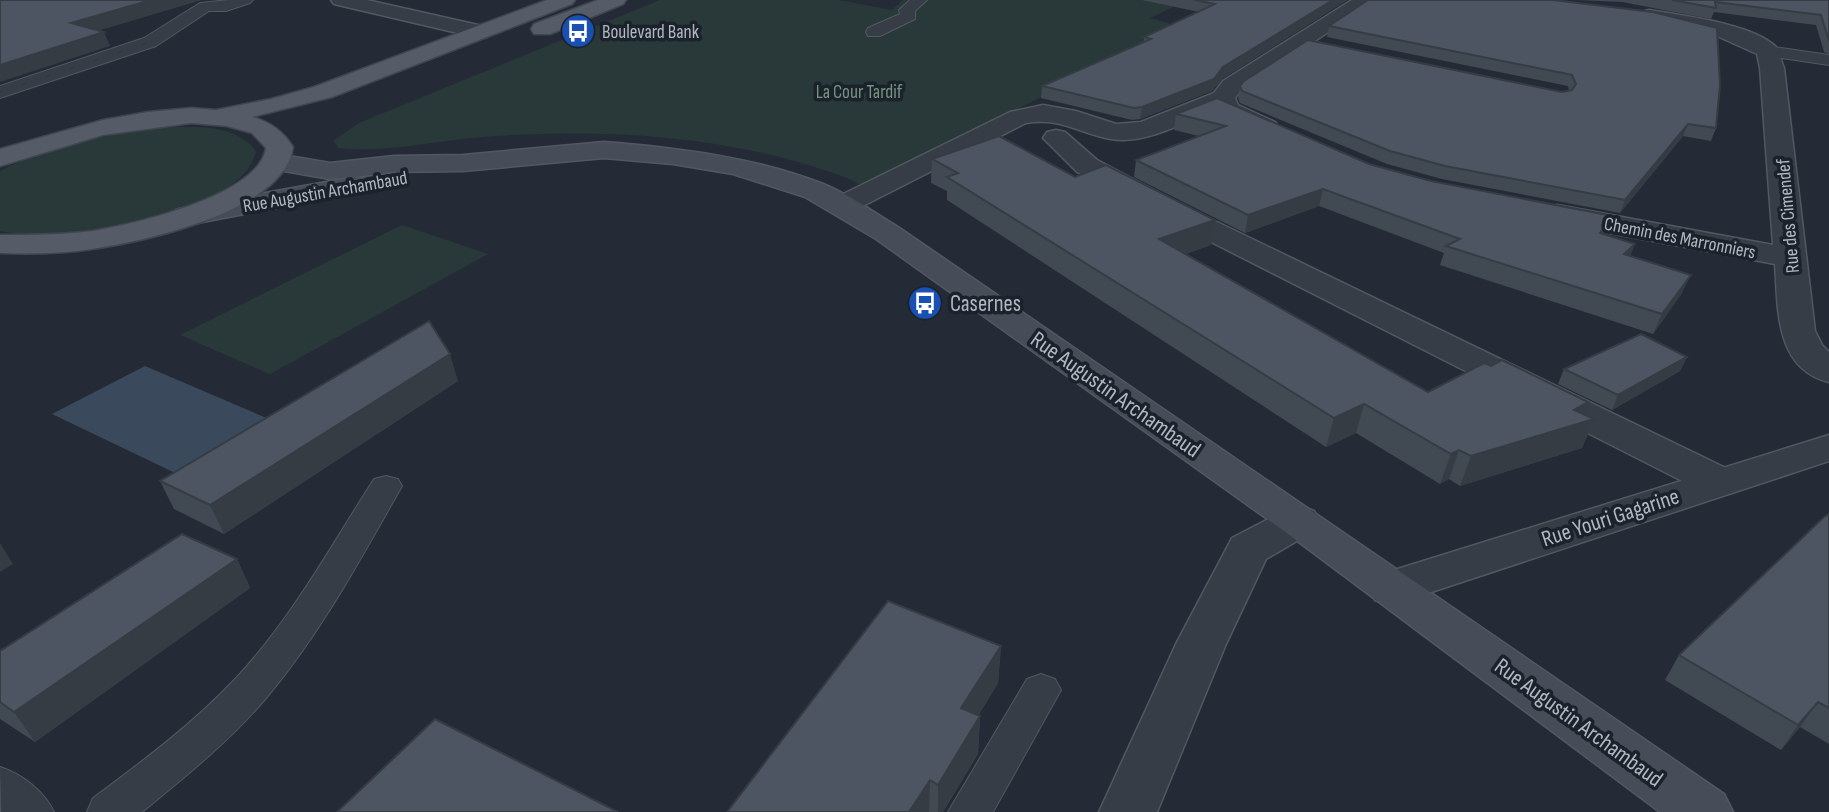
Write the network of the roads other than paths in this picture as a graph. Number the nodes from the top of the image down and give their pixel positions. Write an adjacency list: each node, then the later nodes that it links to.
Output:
1 (245, 0): 8 (lane)
2 (341, 0): 10 (street)
3 (565, 0): 10 (main road)
4 (616, 0): 18 (main road)
5 (919, 0): 11 (lane)
6 (1366, 0): 12 (street)
7 (186, 2): 8 (lane)
8 (206, 6): 16 (lane)
9 (1623, 12): 14 (street)
10 (479, 32): 19 (main road)
11 (874, 32)
12 (1301, 41): 13 (street); 17 (street)
13 (1328, 47)
14 (1767, 51): 15 (lane); 32 (street, Rue des Cimendef)
15 (1829, 60)
16 (0, 92)
17 (1223, 98): 21 (street); 26 (street)
18 (320, 116)
19 (209, 117): 23 (main road); 24 (main road)
20 (299, 127): 23 (main road)
21 (1287, 136)
22 (1056, 138): 35 (street)
23 (279, 155): 25 (main road, Rue Augustin Archambaud); 28 (main road)
24 (0, 158)
25 (463, 163): 26 (main road, Rue Augustin Archambaud); 28 (main road, Rue Augustin Archambaud)
26 (841, 206): 37 (main road, Rue Augustin Archambaud)
27 (1533, 209): 32 (street, Chemin des Marronniers)
28 (187, 216): 30 (main road)
29 (0, 244): 30 (main road)
30 (45, 245): 31 (main road)
31 (0, 252)
32 (1791, 258): 33 (street, Rue des Cimendef)
33 (1829, 371)
34 (1829, 447): 35 (street, Rue Youri Gagarine)
35 (1719, 482): 38 (street, Rue Youri Gagarine)
36 (386, 486): 42 (lane)
37 (1298, 522): 38 (main road, Rue Augustin Archambaud); 44 (street)
38 (1392, 588): 45 (main road, Rue Augustin Archambaud)
39 (1041, 690): 43 (lane)
40 (0, 785): 41 (lane)
41 (32, 812)
42 (109, 812)
43 (970, 812)
44 (1128, 812)
45 (1704, 812)

